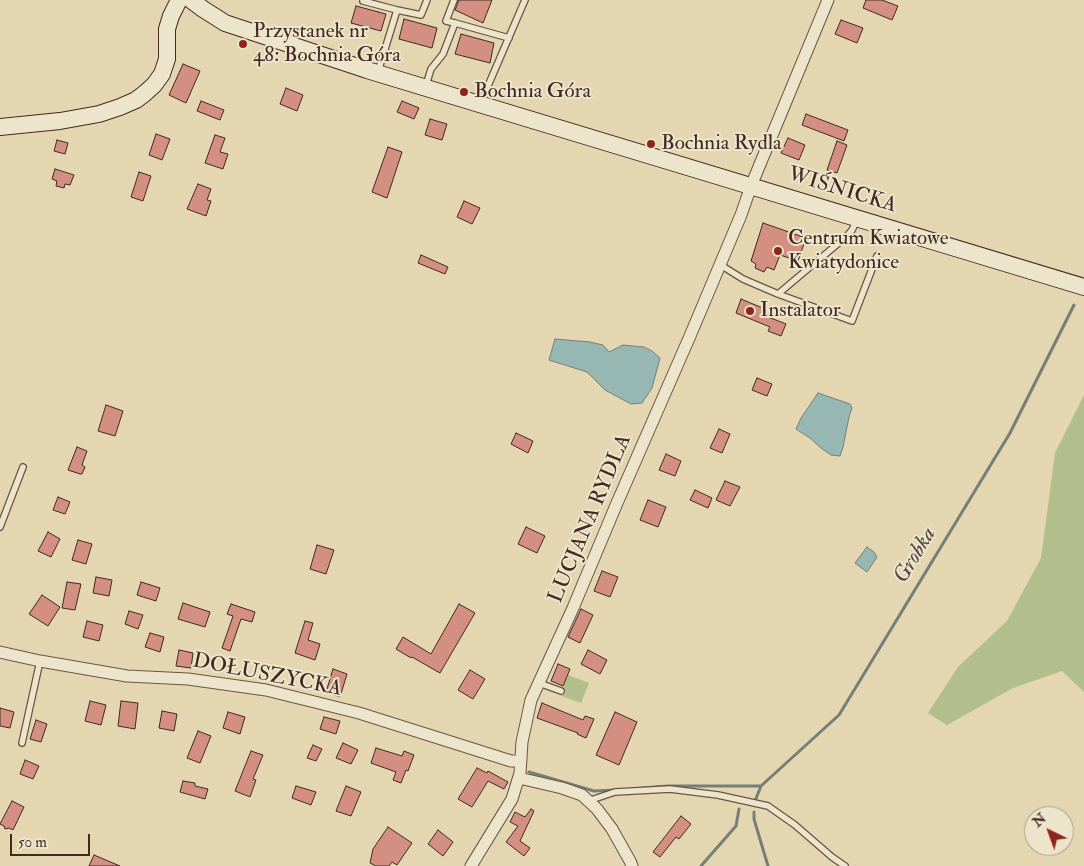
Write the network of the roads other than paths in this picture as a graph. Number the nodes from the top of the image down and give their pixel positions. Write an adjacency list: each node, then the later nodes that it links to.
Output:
1 (180, 0): 15 (main road)
2 (191, 0): 12 (main road, WIŚNICKA)
3 (363, 0): 8 (lane)
4 (427, 0): 9 (lane)
5 (454, 0): 10 (lane)
6 (525, 0): 11 (lane)
7 (828, 0): 16 (street, LUCJANA RYDLA)
8 (381, 3): 9 (lane)
9 (397, 10): 12 (lane)
10 (454, 23): 11 (lane); 13 (lane)
11 (508, 38): 14 (lane)
12 (378, 73): 13 (main road, WIŚNICKA)
13 (426, 88): 14 (main road, WIŚNICKA)
14 (480, 104): 16 (main road, WIŚNICKA)
15 (0, 127)
16 (751, 186): 17 (main road, WIŚNICKA); 19 (street, LUCJANA RYDLA)
17 (858, 218): 20 (main road, WIŚNICKA); 21 (lane)
18 (877, 256): 21 (lane)
19 (719, 264): 21 (lane); 26 (street, LUCJANA RYDLA)
20 (1084, 287)
21 (778, 294)
22 (23, 467): 23 (lane)
23 (0, 526)
24 (0, 652): 25 (street, DOŁUSZYCKA)
25 (40, 661): 28 (lane); 29 (street, DOŁUSZYCKA)
26 (539, 683): 27 (lane); 29 (street, LUCJANA RYDLA)
27 (561, 691)
28 (22, 743)
29 (521, 761): 30 (street, LUCJANA RYDLA)
30 (518, 778): 31 (street); 32 (street, LUCJANA RYDLA)
31 (588, 801): 33 (street); 34 (lane)
32 (471, 866)
33 (632, 866)
34 (845, 866)

